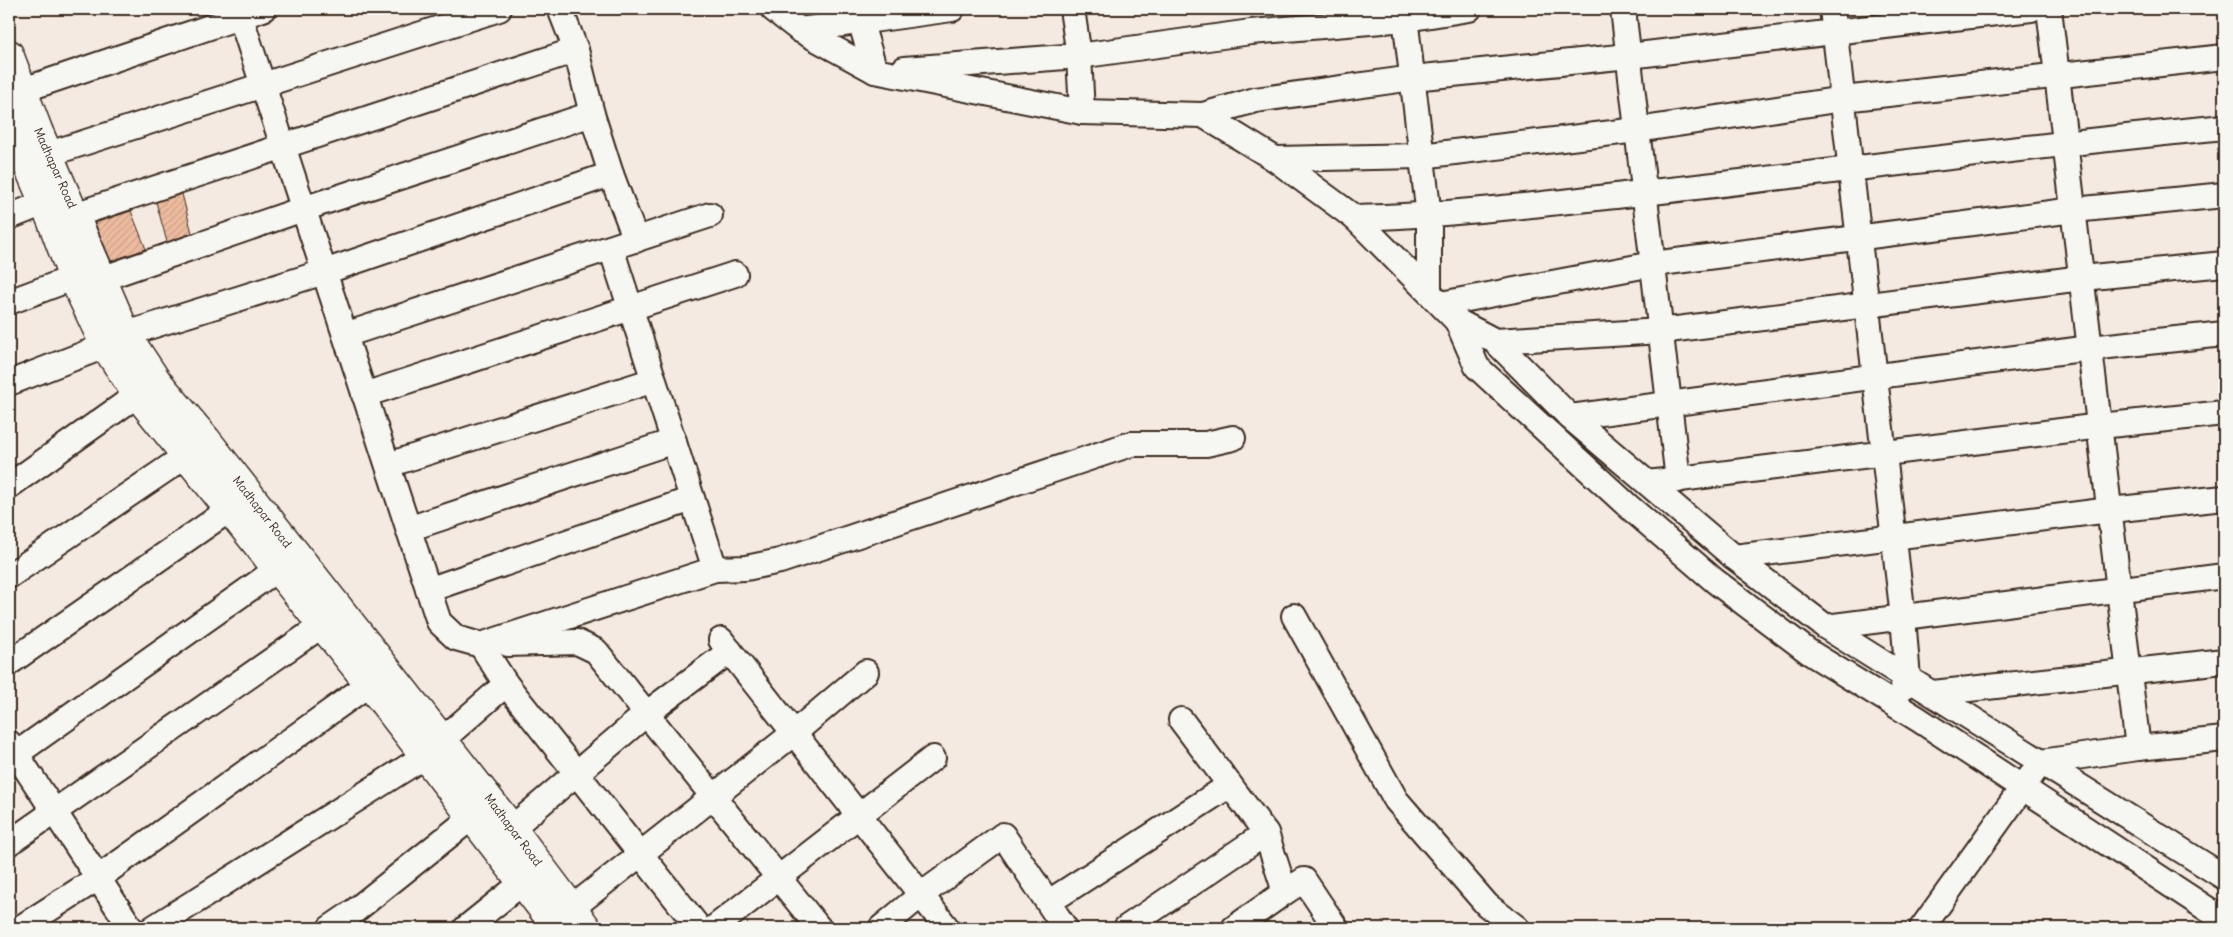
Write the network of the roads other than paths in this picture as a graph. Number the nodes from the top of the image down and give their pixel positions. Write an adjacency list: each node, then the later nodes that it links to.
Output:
1 (263, 9): 11 (street)
2 (499, 9): 24 (street)
3 (560, 9): 16 (street)
4 (773, 9): 15 (street)
5 (952, 9): 12 (street)
6 (1072, 9): 18 (street)
7 (1469, 9): 13 (street)
8 (1623, 9): 19 (street)
9 (2032, 9): 14 (street)
10 (2049, 9): 22 (street)
11 (239, 13): 24 (street); 25 (street)
12 (859, 14): 15 (street); 21 (street)
13 (1405, 14): 18 (street); 23 (street)
14 (1833, 20): 19 (street); 26 (street)
15 (800, 30): 21 (street)
16 (576, 50): 28 (street); 34 (street)
17 (9, 54): 25 (main road, Madhapar Road)
18 (1079, 56): 21 (street); 27 (street)
19 (1629, 56): 23 (street); 32 (street)
20 (2224, 57): 22 (street)
21 (875, 71): 27 (street)
22 (2058, 75): 26 (street); 33 (street)
23 (1413, 78): 29 (street); 36 (street)
24 (263, 84): 34 (street); 35 (street)
25 (23, 90): 35 (main road, Madhapar Road)
26 (1842, 99): 32 (street); 38 (street)
27 (1082, 112): 29 (street)
28 (592, 114): 39 (street); 42 (street)
29 (1203, 115): 37 (street)
30 (9, 122): 44 (main road, Madhapar Road)
31 (2224, 127): 33 (street)
32 (1637, 130): 36 (street); 40 (street)
33 (2066, 142): 38 (street); 43 (street)
34 (284, 144): 42 (street); 44 (street)
35 (48, 154): 44 (main road, Madhapar Road)
36 (1422, 156): 37 (street); 46 (street)
37 (1275, 159): 48 (street)
38 (1850, 170): 40 (street); 49 (street)
39 (611, 174): 50 (street); 54 (street)
40 (1644, 192): 46 (street); 52 (street)
41 (2224, 195): 43 (street)
42 (303, 209): 54 (street); 58 (street)
43 (2074, 210): 49 (street); 57 (street)
44 (57, 213): 47 (street); 56 (main road, Madhapar Road); 58 (main road, Madhapar Road)
45 (710, 215): 50 (street)
46 (1429, 216): 48 (street); 60 (street)
47 (9, 217)
48 (1354, 218): 60 (street)
49 (1859, 239): 52 (street); 61 (street)
50 (636, 240): 51 (street)
51 (611, 248): 62 (street); 65 (street)
52 (1653, 264): 60 (street); 63 (street)
53 (2224, 264): 57 (street)
54 (324, 272): 65 (street); 66 (street)
55 (735, 274): 62 (street)
56 (73, 278): 59 (street); 66 (main road, Madhapar Road)
57 (2082, 278): 61 (street); 68 (street)
58 (101, 279): 66 (main road, Madhapar Road)
59 (9, 302)
60 (1442, 306): 67 (street); 112 (street)
61 (1866, 307): 63 (street); 69 (street)
62 (631, 309): 70 (street); 73 (street)
63 (1661, 330): 67 (street); 74 (street)
64 (2224, 334): 68 (street)
65 (345, 335): 73 (street)
66 (115, 340): 71 (street); 72 (main road, Madhapar Road); 117 (main road, Madhapar Road)
67 (1495, 341): 76 (street)
68 (2090, 348): 69 (street); 77 (street)
69 (1875, 378): 74 (street); 81 (street)
70 (654, 380): 79 (street); 82 (street)
71 (9, 383)
72 (137, 395): 80 (main road, Madhapar Road); 85 (street)
73 (364, 395): 82 (street)
74 (1669, 404): 76 (street); 83 (street)
75 (2224, 413): 77 (street)
76 (1570, 417): 84 (street)
77 (2100, 426): 81 (street); 89 (street)
78 (1233, 438): 93 (street)
79 (674, 441): 87 (street); 90 (street)
80 (187, 455): 88 (main road, Madhapar Road); 95 (street)
81 (1884, 455): 83 (street); 91 (street)
82 (388, 466): 90 (street)
83 (1678, 480): 84 (street)
84 (1648, 483): 92 (street)
85 (9, 486)
86 (2224, 498): 89 (street)
87 (692, 499): 93 (street); 97 (street)
88 (229, 510): 94 (main road, Madhapar Road); 105 (street)
89 (2110, 510): 91 (street); 98 (street)
90 (408, 529): 97 (street)
91 (1894, 539): 92 (street); 100 (street)
92 (1734, 557): 102 (street)
93 (715, 569): 103 (street)
94 (276, 570): 101 (main road, Madhapar Road); 119 (street)
95 (9, 576)
96 (2224, 576): 98 (street)
97 (428, 590): 103 (street)
98 (2119, 590): 100 (street); 107 (street)
99 (1294, 616): 156 (street)
100 (1903, 617): 102 (street); 108 (street)
101 (321, 626): 109 (main road, Madhapar Road); 126 (street)
102 (1826, 627): 108 (street)
103 (481, 645): 110 (street); 113 (street)
104 (2224, 661): 107 (street)
105 (9, 663)
106 (866, 672): 115 (street)
107 (2129, 672): 111 (street); 118 (street)
108 (1908, 679): 111 (street); 112 (street)
109 (369, 684): 117 (main road, Madhapar Road); 135 (street)
110 (506, 684): 117 (street); 122 (street)
111 (1933, 693): 121 (street)
112 (1892, 705): 124 (street)
113 (646, 714): 115 (street); 122 (street); 125 (street)
114 (1181, 720): 123 (street)
115 (794, 733): 125 (street); 127 (street)
116 (2224, 739): 118 (street)
117 (434, 748): 128 (main road, Madhapar Road); 129 (main road, Madhapar Road); 145 (street)
118 (2138, 748): 121 (street)
119 (11, 752): 126 (street)
120 (933, 758): 127 (street)
121 (2041, 762): 124 (street); 134 (street)
122 (576, 772): 129 (street); 132 (street)
123 (1230, 785): 130 (street); 139 (street)
124 (2022, 789): 140 (street); 157 (street)
125 (713, 797): 132 (street); 133 (street)
126 (54, 813): 131 (street); 135 (street)
127 (858, 815): 133 (street); 138 (street)
128 (472, 817): 136 (main road, Madhapar Road); 141 (street)
129 (512, 828): 142 (main road, Madhapar Road)
130 (1266, 834): 137 (street); 153 (street)
131 (9, 843)
132 (640, 853): 142 (street); 148 (street)
133 (778, 877): 149 (street); 150 (street)
134 (2224, 877)
135 (98, 878): 143 (street); 144 (street)
136 (522, 883): 142 (main road, Madhapar Road); 147 (street)
137 (1285, 892): 154 (street); 155 (street)
138 (921, 895): 139 (street); 151 (street); 152 (street)
139 (1057, 920)
140 (2224, 920)
141 (358, 921): 146 (street)
142 (572, 921)
143 (20, 928)
144 (131, 928)
145 (154, 928)
146 (330, 928)
147 (466, 928)
148 (700, 928)
149 (714, 928)
150 (819, 928)
151 (881, 928)
152 (947, 928)
153 (1126, 928)
154 (1234, 928)
155 (1336, 928)
156 (1517, 928)
157 (1922, 928)

